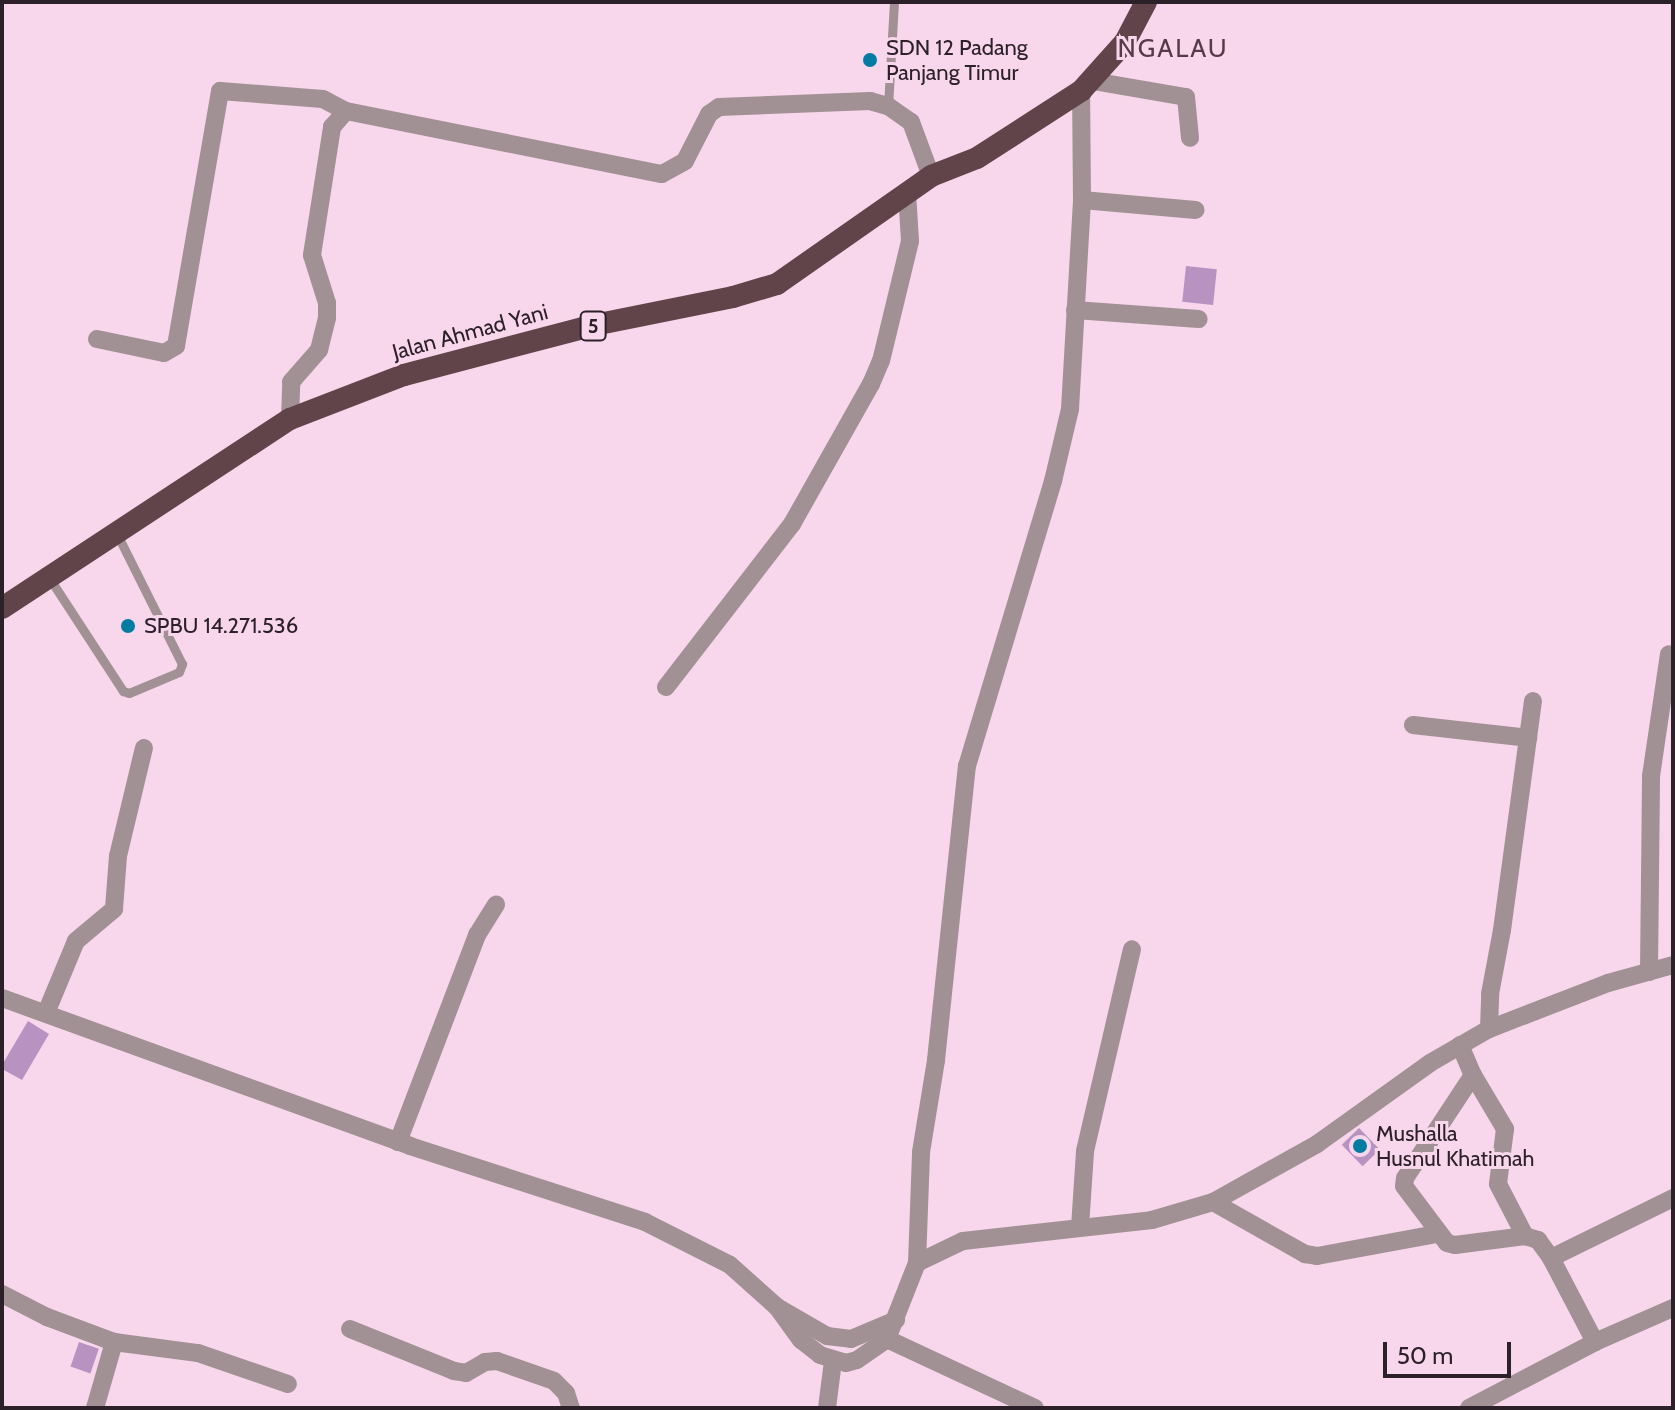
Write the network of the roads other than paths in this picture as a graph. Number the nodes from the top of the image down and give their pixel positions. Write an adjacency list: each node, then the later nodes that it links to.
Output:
1 (894, 2): 4 (lane)
2 (1146, 2): 3 (highway, Jalan Ahmad Yani / 5)
3 (1087, 86): 6 (street); 7 (highway, Jalan Ahmad Yani / 5); 9 (street)
4 (888, 106): 5 (street); 7 (street)
5 (346, 111): 13 (street); 14 (street)
6 (1190, 138)
7 (931, 176): 8 (highway, Jalan Ahmad Yani / 5)
8 (907, 192): 14 (highway, Jalan Ahmad Yani / 5); 19 (street)
9 (1082, 200): 10 (street); 11 (street)
10 (1196, 210)
11 (1075, 310): 12 (street); 40 (street)
12 (1199, 319)
13 (97, 339)
14 (290, 419): 15 (highway, Jalan Ahmad Yani / 5)
15 (117, 534): 16 (highway, Jalan Ahmad Yani / 5); 16 (lane)
16 (49, 578): 17 (highway, Jalan Ahmad Yani / 5)
17 (2, 608)
18 (1669, 654): 27 (street)
19 (666, 687)
20 (1533, 701): 22 (street)
21 (1413, 725): 22 (street)
22 (1528, 738): 30 (street)
23 (144, 748): 29 (street)
24 (496, 904): 33 (street)
25 (1132, 949): 36 (street)
26 (1673, 965): 27 (street)
27 (1649, 972): 30 (street)
28 (2, 998): 29 (street)
29 (46, 1013): 33 (street)
30 (1489, 1029): 31 (street)
31 (1460, 1045): 32 (street); 35 (street)
32 (1473, 1075): 37 (street); 38 (street)
33 (398, 1142): 42 (street)
34 (1673, 1198): 39 (street)
35 (1213, 1202): 36 (street); 37 (street)
36 (1080, 1227): 40 (street)
37 (1437, 1234): 38 (street)
38 (1525, 1236): 39 (street)
39 (1551, 1258): 48 (street)
40 (917, 1263): 44 (street)
41 (2, 1294): 47 (street)
42 (777, 1307): 44 (street); 49 (street)
43 (1673, 1308): 48 (street)
44 (896, 1320): 46 (street)
45 (350, 1329): 52 (street)
46 (887, 1339): 49 (street); 54 (street)
47 (114, 1342): 50 (street); 51 (street)
48 (1595, 1342): 55 (street)
49 (833, 1361): 53 (street)
50 (288, 1384)
51 (95, 1408)
52 (571, 1408)
53 (827, 1408)
54 (1035, 1408)
55 (1469, 1408)

